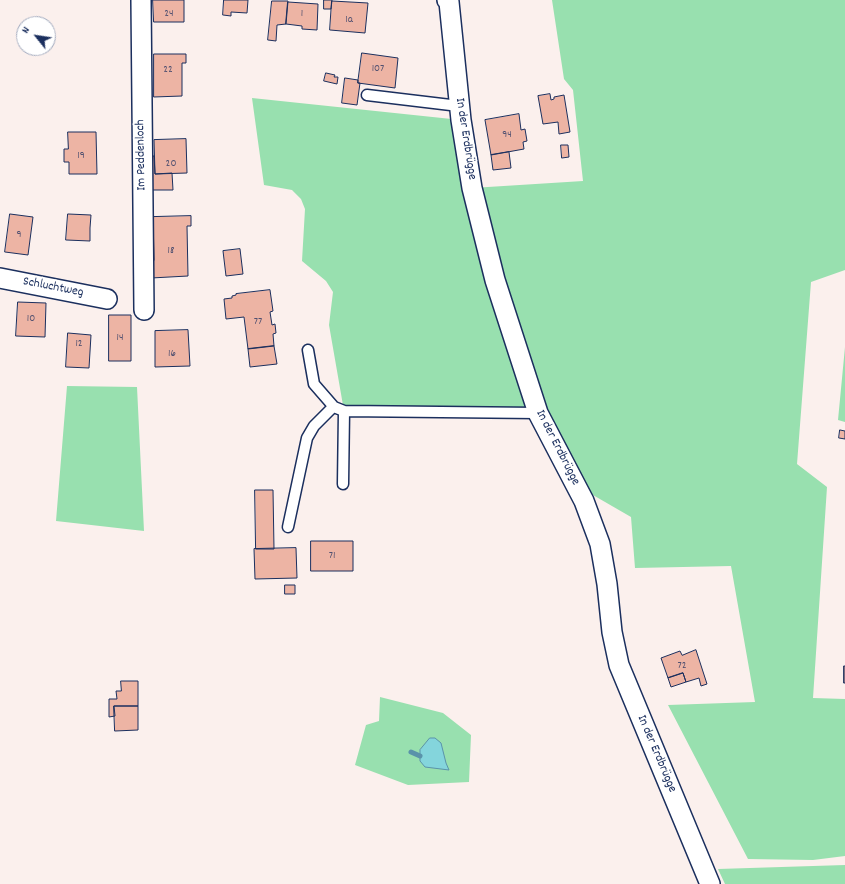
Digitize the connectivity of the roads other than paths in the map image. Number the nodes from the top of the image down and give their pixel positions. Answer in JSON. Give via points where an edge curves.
{"nodes":[{"id":1,"x":141,"y":0,"type":"edge"},
{"id":2,"x":447,"y":0,"type":"edge"},
{"id":3,"x":367,"y":94,"type":"dead end"},
{"id":4,"x":459,"y":106,"type":"junction"},
{"id":5,"x":0,"y":278,"type":"edge"},
{"id":6,"x":107,"y":299,"type":"dead end"},
{"id":7,"x":144,"y":310,"type":"dead end"},
{"id":8,"x":308,"y":350,"type":"dead end"},
{"id":9,"x":333,"y":407,"type":"junction"},
{"id":10,"x":344,"y":411,"type":"junction"},
{"id":11,"x":538,"y":413,"type":"junction"},
{"id":12,"x":343,"y":484,"type":"dead end"},
{"id":13,"x":288,"y":527,"type":"dead end"},
{"id":14,"x":710,"y":884,"type":"edge"}],
"edges":[{"from":1,"to":7,"type":"street","name":"Im Peddenloch"},
{"from":2,"to":4,"type":"street","name":"In der Erdbrügge"},
{"from":3,"to":4,"type":"lane"},
{"from":4,"to":11,"type":"street","name":"In der Erdbrügge","via":[[472,188],[493,272]]},
{"from":5,"to":6,"type":"street","name":"Schluchtweg"},
{"from":8,"to":9,"type":"lane","via":[[314,384]]},
{"from":9,"to":10,"type":"lane"},
{"from":9,"to":13,"type":"lane","via":[[314,426],[307,438]]},
{"from":10,"to":11,"type":"lane"},
{"from":10,"to":12,"type":"lane"},
{"from":11,"to":14,"type":"street","name":"In der Erdbrügge","via":[[584,501],[600,544],[619,665]]}]}
